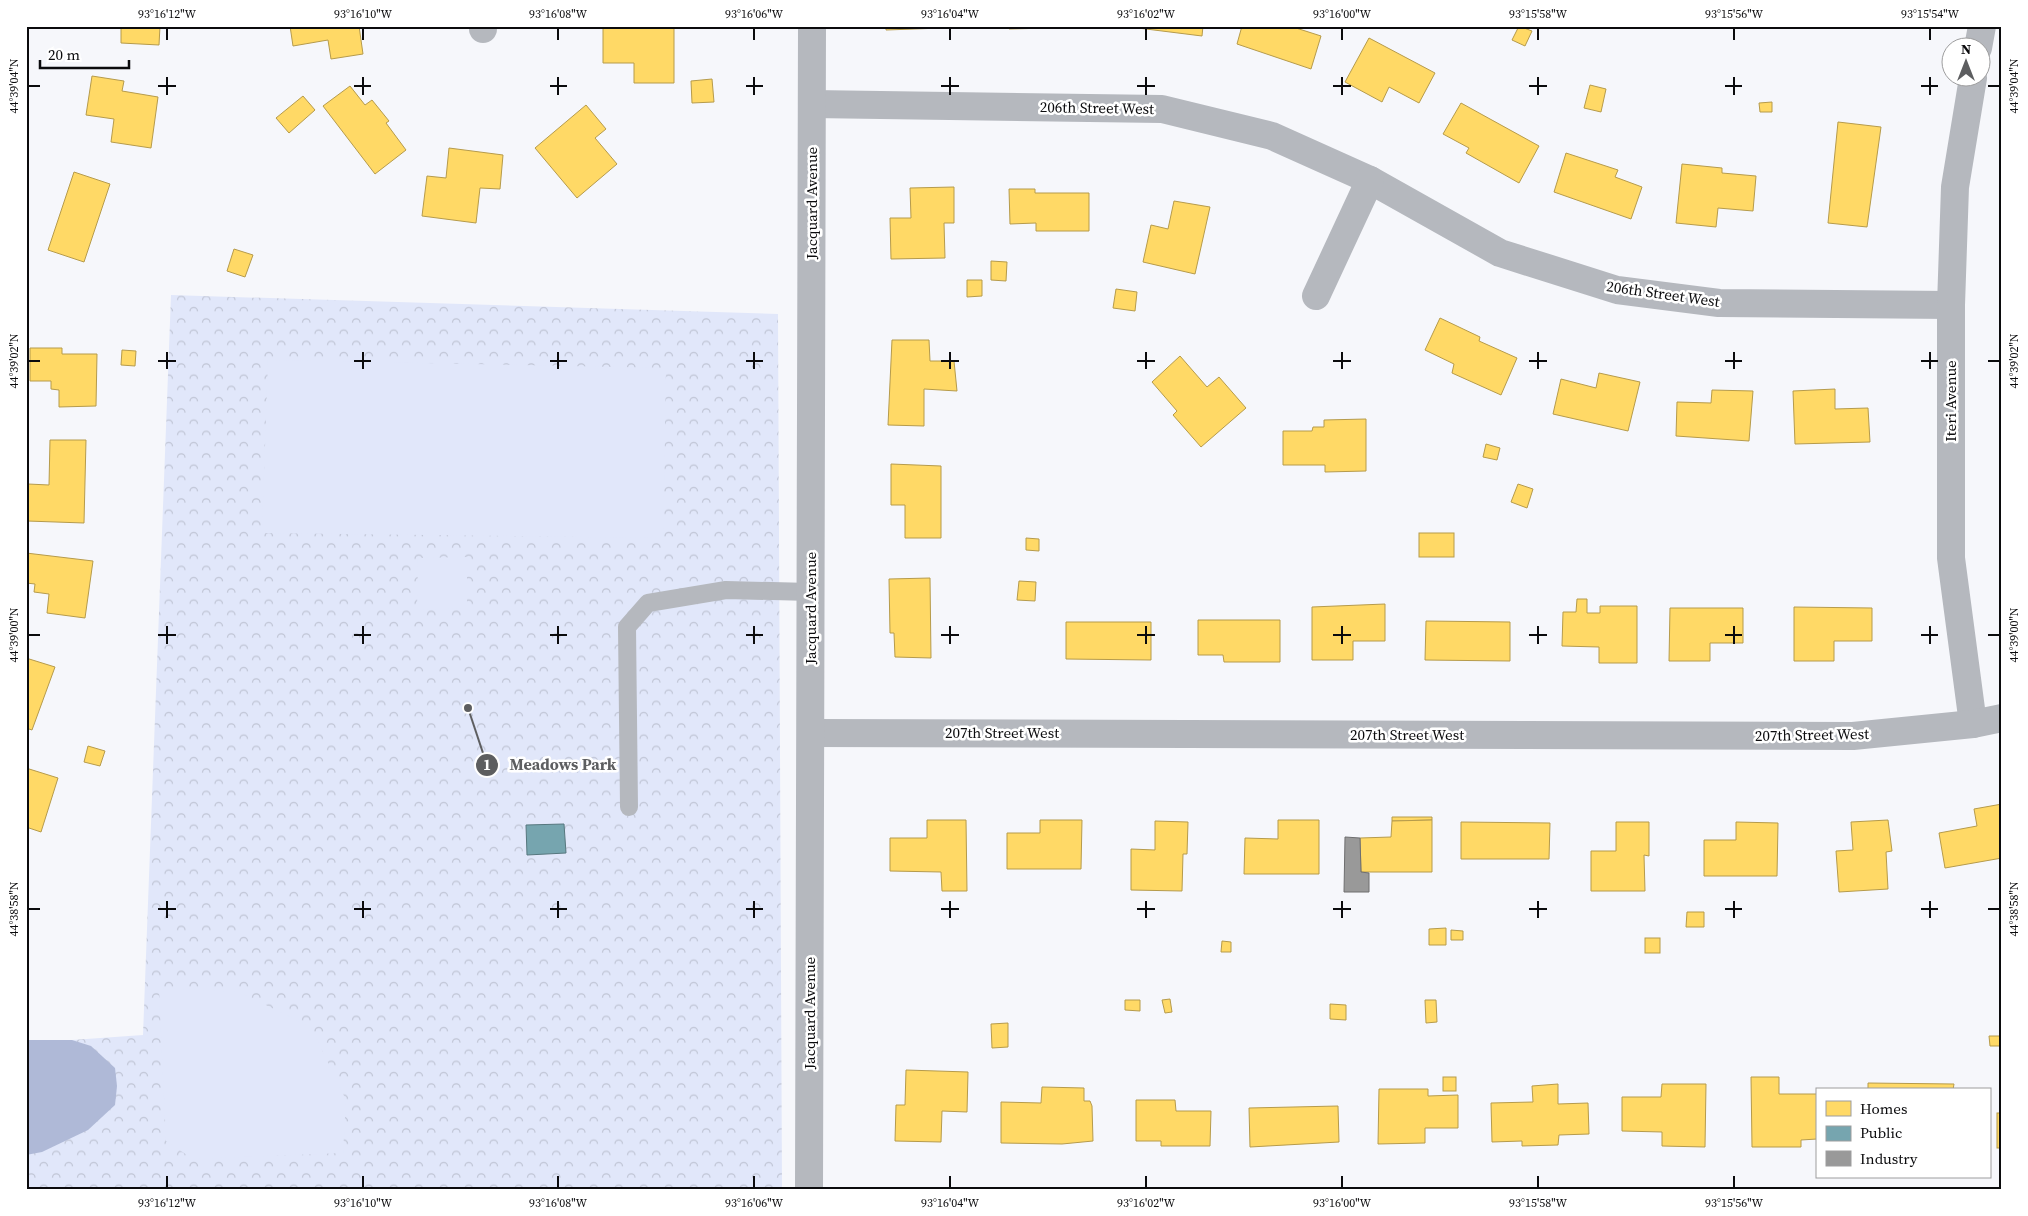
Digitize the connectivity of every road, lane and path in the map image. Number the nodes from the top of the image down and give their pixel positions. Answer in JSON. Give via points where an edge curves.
{"nodes":[{"id":1,"x":812,"y":26,"type":"edge"},
{"id":2,"x":1971,"y":88,"type":"edge"},
{"id":3,"x":812,"y":104,"type":"junction"},
{"id":4,"x":1370,"y":180,"type":"junction"},
{"id":5,"x":1316,"y":296,"type":"dead end"},
{"id":6,"x":1951,"y":305,"type":"junction"},
{"id":7,"x":811,"y":592,"type":"junction"},
{"id":8,"x":2002,"y":718,"type":"edge"},
{"id":9,"x":1973,"y":724,"type":"junction"},
{"id":10,"x":810,"y":733,"type":"junction"},
{"id":11,"x":629,"y":807,"type":"dead end"},
{"id":12,"x":810,"y":1190,"type":"edge"}],
"edges":[{"from":1,"to":3,"type":"street","name":"Jacquard Avenue"},
{"from":2,"to":6,"type":"street","name":"Iteri Avenue","via":[[1955,186]]},
{"from":3,"to":4,"type":"street","name":"206th Street West","via":[[1162,109],[1272,136]]},
{"from":3,"to":7,"type":"street","name":"Jacquard Avenue"},
{"from":4,"to":5,"type":"street"},
{"from":4,"to":6,"type":"street","name":"206th Street West","via":[[1500,253],[1617,290],[1719,303]]},
{"from":6,"to":9,"type":"street","name":"Iteri Avenue","via":[[1951,558]]},
{"from":7,"to":10,"type":"street","name":"Jacquard Avenue"},
{"from":7,"to":11,"type":"lane","via":[[726,590],[648,603],[627,627]]},
{"from":8,"to":9,"type":"street","name":"207th Street West"},
{"from":9,"to":10,"type":"street","name":"207th Street West","via":[[1853,736]]},
{"from":10,"to":12,"type":"street","name":"Jacquard Avenue"}]}
